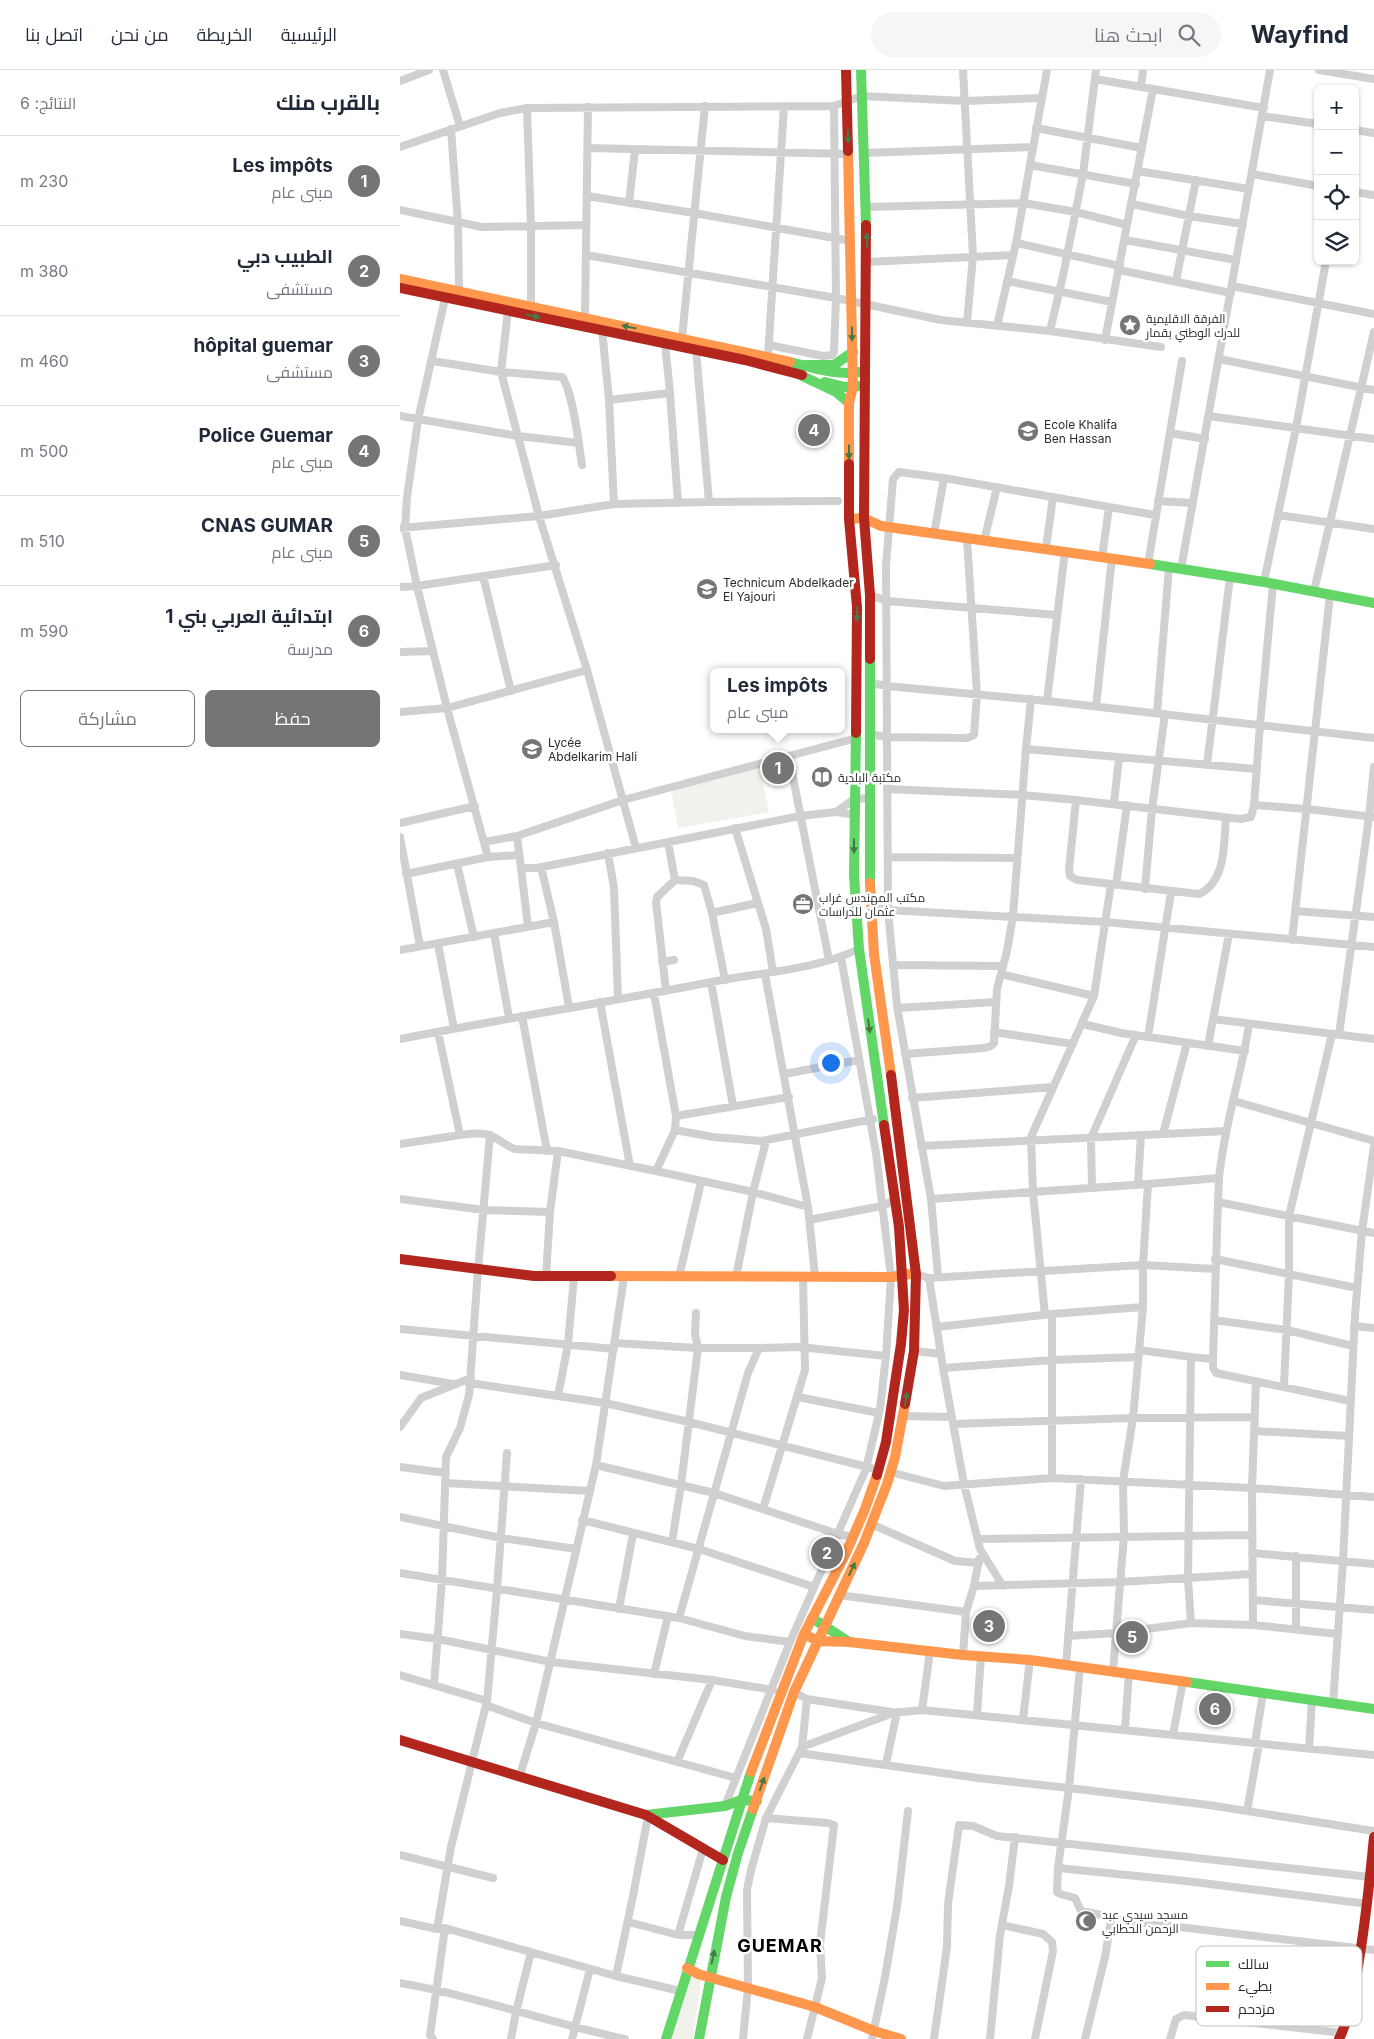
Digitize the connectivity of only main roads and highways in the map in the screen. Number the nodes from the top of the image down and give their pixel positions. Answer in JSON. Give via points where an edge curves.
{"nodes":[{"id":1,"x":846,"y":70,"type":"edge"},
{"id":2,"x":861,"y":70,"type":"edge"},
{"id":3,"x":400,"y":279,"type":"edge"},
{"id":4,"x":400,"y":288,"type":"edge"},
{"id":5,"x":446,"y":293,"type":"junction"},
{"id":6,"x":853,"y":352,"type":"junction"},
{"id":7,"x":805,"y":365,"type":"junction"},
{"id":8,"x":865,"y":372,"type":"junction"},
{"id":9,"x":796,"y":373,"type":"junction"},
{"id":10,"x":853,"y":373,"type":"junction"},
{"id":11,"x":865,"y":384,"type":"junction"},
{"id":12,"x":853,"y":387,"type":"junction"},
{"id":13,"x":849,"y":403,"type":"junction"},
{"id":14,"x":864,"y":518,"type":"junction"},
{"id":15,"x":849,"y":519,"type":"junction"},
{"id":16,"x":1374,"y":603,"type":"edge"},
{"id":17,"x":400,"y":1259,"type":"edge"},
{"id":18,"x":904,"y":1274,"type":"junction"},
{"id":19,"x":916,"y":1274,"type":"junction"},
{"id":20,"x":812,"y":1618,"type":"junction"},
{"id":21,"x":825,"y":1625,"type":"junction"},
{"id":22,"x":804,"y":1634,"type":"junction"},
{"id":23,"x":818,"y":1641,"type":"junction"},
{"id":24,"x":849,"y":1642,"type":"junction"},
{"id":25,"x":1374,"y":1709,"type":"edge"},
{"id":26,"x":400,"y":1740,"type":"edge"},
{"id":27,"x":741,"y":1800,"type":"junction"},
{"id":28,"x":757,"y":1800,"type":"junction"},
{"id":29,"x":647,"y":1815,"type":"junction"},
{"id":30,"x":1374,"y":1837,"type":"edge"},
{"id":31,"x":722,"y":1860,"type":"junction"},
{"id":32,"x":1371,"y":1878,"type":"edge"},
{"id":33,"x":1370,"y":1903,"type":"edge"},
{"id":34,"x":1362,"y":1947,"type":"edge"},
{"id":35,"x":687,"y":1968,"type":"junction"},
{"id":36,"x":709,"y":1977,"type":"junction"},
{"id":37,"x":873,"y":2035,"type":"edge"},
{"id":38,"x":666,"y":2039,"type":"edge"},
{"id":39,"x":699,"y":2039,"type":"edge"},
{"id":40,"x":901,"y":2039,"type":"edge"}],
"edges":[{"from":1,"to":6,"type":"main road","one_way":true},
{"from":8,"to":2,"type":"main road","one_way":true,"via":[[867,262]]},
{"from":3,"to":5,"type":"main road"},
{"from":4,"to":5,"type":"main road"},
{"from":7,"to":5,"type":"main road","one_way":true,"via":[[459,291]]},
{"from":5,"to":9,"type":"main road","one_way":true,"via":[[508,310]]},
{"from":6,"to":7,"type":"main road","via":[[834,365]]},
{"from":6,"to":10,"type":"main road"},
{"from":7,"to":10,"type":"main road"},
{"from":8,"to":10,"type":"main road"},
{"from":8,"to":11,"type":"main road"},
{"from":9,"to":12,"type":"main road","via":[[830,384]]},
{"from":9,"to":13,"type":"main road","via":[[836,392]]},
{"from":10,"to":12,"type":"main road"},
{"from":11,"to":12,"type":"main road"},
{"from":11,"to":14,"type":"main road"},
{"from":12,"to":13,"type":"main road"},
{"from":13,"to":15,"type":"main road","one_way":true},
{"from":14,"to":15,"type":"main road"},
{"from":14,"to":16,"type":"main road","via":[[881,526],[1169,567]]},
{"from":14,"to":19,"type":"main road","via":[[870,596],[870,907]]},
{"from":15,"to":18,"type":"main road","one_way":true,"via":[[857,607],[854,875],[859,949]]},
{"from":17,"to":18,"type":"main road","via":[[546,1277],[891,1277]]},
{"from":18,"to":19,"type":"main road"},
{"from":18,"to":20,"type":"main road","via":[[902,1344],[879,1468],[853,1537]]},
{"from":21,"to":19,"type":"main road","one_way":true,"via":[[871,1524],[890,1472],[914,1351]]},
{"from":20,"to":21,"type":"main road"},
{"from":20,"to":22,"type":"main road"},
{"from":21,"to":23,"type":"main road"},
{"from":21,"to":24,"type":"main road"},
{"from":22,"to":23,"type":"main road"},
{"from":22,"to":27,"type":"main road"},
{"from":23,"to":24,"type":"main road"},
{"from":28,"to":23,"type":"main road","one_way":true,"via":[[794,1692]]},
{"from":24,"to":25,"type":"main road","via":[[1030,1660]]},
{"from":26,"to":29,"type":"main road"},
{"from":27,"to":28,"type":"main road"},
{"from":27,"to":29,"type":"main road","via":[[725,1806]]},
{"from":27,"to":31,"type":"main road"},
{"from":36,"to":28,"type":"main road","one_way":true,"via":[[726,1897]]},
{"from":29,"to":31,"type":"main road"},
{"from":30,"to":32,"type":"main road"},
{"from":31,"to":35,"type":"main road"},
{"from":32,"to":33,"type":"main road"},
{"from":33,"to":34,"type":"main road"},
{"from":35,"to":36,"type":"main road"},
{"from":35,"to":38,"type":"main road"},
{"from":36,"to":37,"type":"main road","via":[[814,2008]]},
{"from":36,"to":39,"type":"main road"},
{"from":37,"to":40,"type":"main road"}]}
